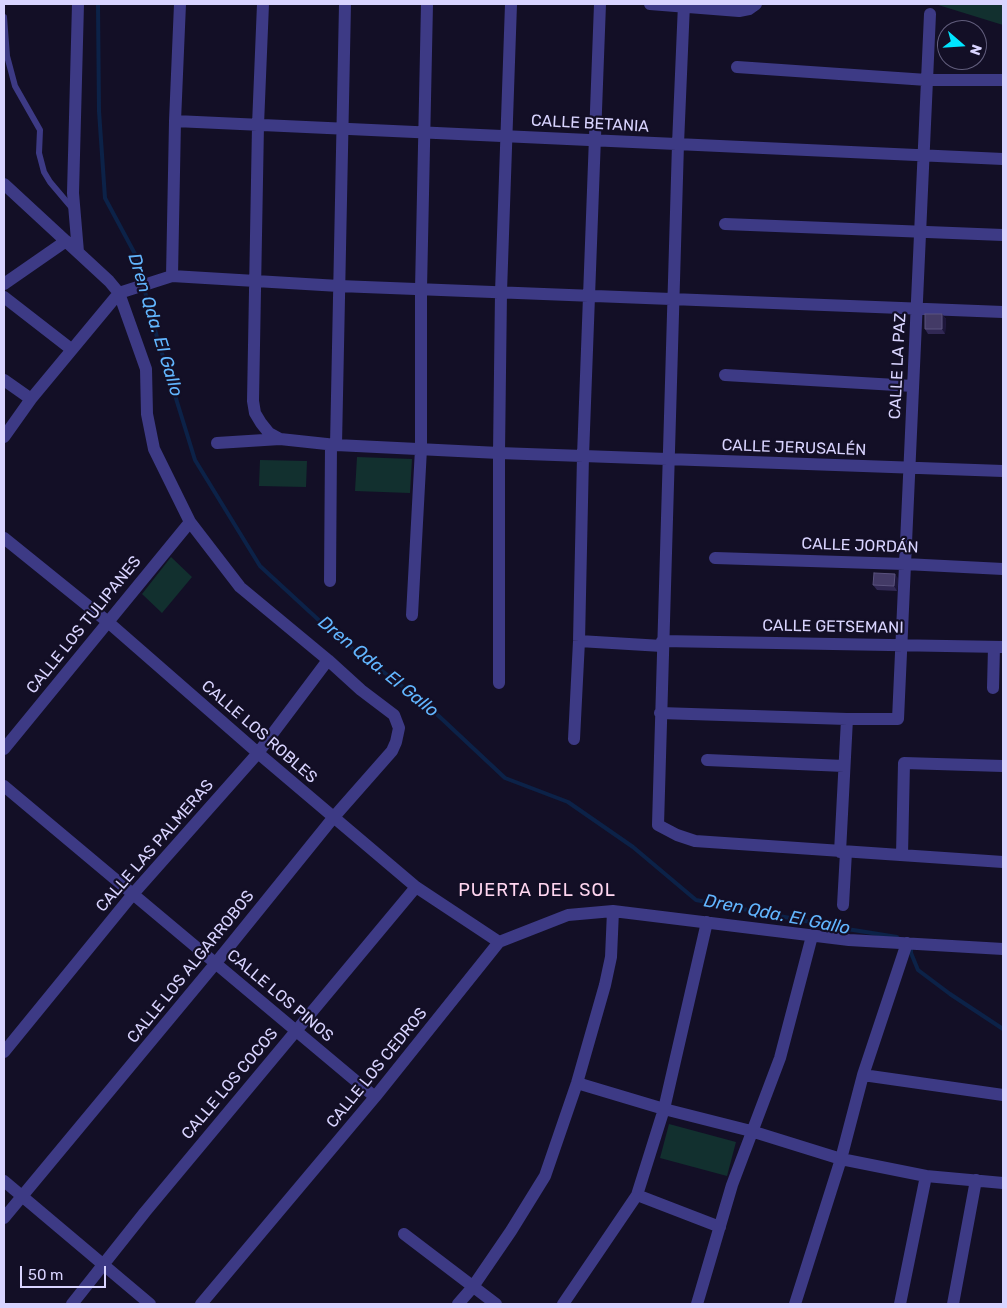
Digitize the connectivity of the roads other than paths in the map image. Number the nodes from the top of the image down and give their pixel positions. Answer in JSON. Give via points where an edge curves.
{"nodes":[{"id":1,"x":78,"y":4,"type":"edge"},
{"id":2,"x":180,"y":4,"type":"edge"},
{"id":3,"x":263,"y":4,"type":"edge"},
{"id":4,"x":345,"y":4,"type":"edge"},
{"id":5,"x":427,"y":4,"type":"edge"},
{"id":6,"x":511,"y":4,"type":"edge"},
{"id":7,"x":600,"y":4,"type":"edge"},
{"id":8,"x":650,"y":4,"type":"edge"},
{"id":9,"x":756,"y":4,"type":"edge"},
{"id":10,"x":684,"y":5,"type":"edge"},
{"id":11,"x":930,"y":14,"type":"dead end"},
{"id":12,"x":4,"y":17,"type":"edge"},
{"id":13,"x":737,"y":67,"type":"dead end"},
{"id":14,"x":927,"y":80,"type":"junction"},
{"id":15,"x":1003,"y":80,"type":"edge"},
{"id":16,"x":175,"y":121,"type":"junction"},
{"id":17,"x":258,"y":124,"type":"junction"},
{"id":18,"x":342,"y":128,"type":"junction"},
{"id":19,"x":425,"y":132,"type":"junction"},
{"id":20,"x":506,"y":136,"type":"junction"},
{"id":21,"x":595,"y":140,"type":"junction"},
{"id":22,"x":678,"y":144,"type":"junction"},
{"id":23,"x":923,"y":156,"type":"junction"},
{"id":24,"x":1003,"y":159,"type":"edge"},
{"id":25,"x":4,"y":184,"type":"edge"},
{"id":26,"x":74,"y":210,"type":"junction"},
{"id":27,"x":725,"y":224,"type":"dead end"},
{"id":28,"x":920,"y":230,"type":"junction"},
{"id":29,"x":1003,"y":235,"type":"edge"},
{"id":30,"x":66,"y":241,"type":"junction"},
{"id":31,"x":78,"y":252,"type":"junction"},
{"id":32,"x":172,"y":276,"type":"junction"},
{"id":33,"x":255,"y":281,"type":"junction"},
{"id":34,"x":4,"y":284,"type":"edge"},
{"id":35,"x":339,"y":286,"type":"junction"},
{"id":36,"x":421,"y":289,"type":"junction"},
{"id":37,"x":502,"y":292,"type":"junction"},
{"id":38,"x":119,"y":293,"type":"junction"},
{"id":39,"x":589,"y":295,"type":"junction"},
{"id":40,"x":4,"y":297,"type":"edge"},
{"id":41,"x":673,"y":298,"type":"junction"},
{"id":42,"x":916,"y":308,"type":"junction"},
{"id":43,"x":1003,"y":312,"type":"edge"},
{"id":44,"x":71,"y":349,"type":"junction"},
{"id":45,"x":725,"y":375,"type":"dead end"},
{"id":46,"x":4,"y":380,"type":"edge"},
{"id":47,"x":913,"y":386,"type":"junction"},
{"id":48,"x":31,"y":399,"type":"junction"},
{"id":49,"x":4,"y":437,"type":"edge"},
{"id":50,"x":280,"y":439,"type":"junction"},
{"id":51,"x":217,"y":443,"type":"dead end"},
{"id":52,"x":334,"y":445,"type":"junction"},
{"id":53,"x":421,"y":449,"type":"junction"},
{"id":54,"x":499,"y":453,"type":"junction"},
{"id":55,"x":583,"y":456,"type":"junction"},
{"id":56,"x":668,"y":459,"type":"junction"},
{"id":57,"x":909,"y":469,"type":"junction"},
{"id":58,"x":1003,"y":471,"type":"edge"},
{"id":59,"x":190,"y":522,"type":"junction"},
{"id":60,"x":4,"y":538,"type":"edge"},
{"id":61,"x":715,"y":558,"type":"dead end"},
{"id":62,"x":905,"y":564,"type":"junction"},
{"id":63,"x":1003,"y":569,"type":"edge"},
{"id":64,"x":330,"y":581,"type":"dead end"},
{"id":65,"x":412,"y":615,"type":"dead end"},
{"id":66,"x":108,"y":622,"type":"junction"},
{"id":67,"x":579,"y":641,"type":"junction"},
{"id":68,"x":662,"y":643,"type":"junction"},
{"id":69,"x":901,"y":644,"type":"junction"},
{"id":70,"x":999,"y":647,"type":"edge"},
{"id":71,"x":328,"y":660,"type":"junction"},
{"id":72,"x":499,"y":683,"type":"dead end"},
{"id":73,"x":993,"y":688,"type":"dead end"},
{"id":74,"x":660,"y":712,"type":"junction"},
{"id":75,"x":846,"y":720,"type":"junction"},
{"id":76,"x":574,"y":739,"type":"dead end"},
{"id":77,"x":4,"y":749,"type":"edge"},
{"id":78,"x":258,"y":753,"type":"junction"},
{"id":79,"x":707,"y":760,"type":"dead end"},
{"id":80,"x":844,"y":766,"type":"junction"},
{"id":81,"x":1003,"y":766,"type":"edge"},
{"id":82,"x":4,"y":786,"type":"edge"},
{"id":83,"x":333,"y":818,"type":"junction"},
{"id":84,"x":843,"y":852,"type":"junction"},
{"id":85,"x":902,"y":855,"type":"junction"},
{"id":86,"x":1003,"y":862,"type":"edge"},
{"id":87,"x":416,"y":887,"type":"junction"},
{"id":88,"x":133,"y":894,"type":"junction"},
{"id":89,"x":843,"y":904,"type":"dead end"},
{"id":90,"x":613,"y":912,"type":"junction"},
{"id":91,"x":706,"y":922,"type":"junction"},
{"id":92,"x":812,"y":936,"type":"junction"},
{"id":93,"x":499,"y":942,"type":"junction"},
{"id":94,"x":907,"y":943,"type":"junction"},
{"id":95,"x":1003,"y":949,"type":"edge"},
{"id":96,"x":215,"y":964,"type":"junction"},
{"id":97,"x":295,"y":1030,"type":"junction"},
{"id":98,"x":6,"y":1044,"type":"edge"},
{"id":99,"x":863,"y":1075,"type":"junction"},
{"id":100,"x":577,"y":1083,"type":"junction"},
{"id":101,"x":1003,"y":1095,"type":"edge"},
{"id":102,"x":375,"y":1097,"type":"junction"},
{"id":103,"x":664,"y":1109,"type":"junction"},
{"id":104,"x":752,"y":1131,"type":"junction"},
{"id":105,"x":841,"y":1159,"type":"junction"},
{"id":106,"x":926,"y":1176,"type":"junction"},
{"id":107,"x":976,"y":1180,"type":"junction"},
{"id":108,"x":4,"y":1181,"type":"edge"},
{"id":109,"x":1003,"y":1183,"type":"edge"},
{"id":110,"x":637,"y":1195,"type":"junction"},
{"id":111,"x":22,"y":1197,"type":"junction"},
{"id":112,"x":4,"y":1218,"type":"edge"},
{"id":113,"x":720,"y":1226,"type":"junction"},
{"id":114,"x":404,"y":1234,"type":"dead end"},
{"id":115,"x":103,"y":1265,"type":"junction"},
{"id":116,"x":472,"y":1288,"type":"junction"},
{"id":117,"x":72,"y":1304,"type":"edge"},
{"id":118,"x":150,"y":1304,"type":"edge"},
{"id":119,"x":201,"y":1304,"type":"edge"},
{"id":120,"x":458,"y":1304,"type":"edge"},
{"id":121,"x":496,"y":1304,"type":"edge"},
{"id":122,"x":563,"y":1304,"type":"edge"},
{"id":123,"x":697,"y":1304,"type":"edge"},
{"id":124,"x":795,"y":1304,"type":"edge"},
{"id":125,"x":900,"y":1304,"type":"edge"},
{"id":126,"x":952,"y":1304,"type":"edge"}],
"edges":[{"from":1,"to":26,"type":"street"},
{"from":2,"to":16,"type":"street"},
{"from":3,"to":17,"type":"street"},
{"from":4,"to":18,"type":"street"},
{"from":5,"to":19,"type":"street"},
{"from":6,"to":20,"type":"street"},
{"from":7,"to":21,"type":"street"},
{"from":8,"to":10,"type":"street"},
{"from":9,"to":10,"type":"street","via":[[739,11]]},
{"from":10,"to":22,"type":"street"},
{"from":11,"to":14,"type":"street","name":"CALLE LA PAZ"},
{"from":12,"to":26,"type":"lane","via":[[7,56],[15,86],[40,130],[39,153],[44,172]]},
{"from":13,"to":14,"type":"street"},
{"from":14,"to":15,"type":"street"},
{"from":14,"to":23,"type":"street","name":"CALLE LA PAZ"},
{"from":16,"to":17,"type":"street","name":"CALLE BETANIA"},
{"from":16,"to":32,"type":"street"},
{"from":17,"to":18,"type":"street","name":"CALLE BETANIA"},
{"from":17,"to":33,"type":"street"},
{"from":18,"to":19,"type":"street","name":"CALLE BETANIA"},
{"from":18,"to":35,"type":"street"},
{"from":19,"to":20,"type":"street","name":"CALLE BETANIA"},
{"from":19,"to":36,"type":"street"},
{"from":20,"to":21,"type":"street","name":"CALLE BETANIA"},
{"from":20,"to":37,"type":"street"},
{"from":21,"to":22,"type":"street","name":"CALLE BETANIA"},
{"from":21,"to":39,"type":"street"},
{"from":22,"to":23,"type":"street","name":"CALLE BETANIA"},
{"from":22,"to":41,"type":"street"},
{"from":23,"to":24,"type":"street","name":"CALLE BETANIA"},
{"from":23,"to":28,"type":"street","name":"CALLE LA PAZ"},
{"from":25,"to":30,"type":"street"},
{"from":26,"to":31,"type":"street"},
{"from":27,"to":28,"type":"street"},
{"from":28,"to":29,"type":"street"},
{"from":28,"to":42,"type":"street","name":"CALLE LA PAZ"},
{"from":30,"to":31,"type":"street"},
{"from":30,"to":34,"type":"street"},
{"from":31,"to":38,"type":"street"},
{"from":32,"to":33,"type":"street"},
{"from":32,"to":38,"type":"street"},
{"from":33,"to":35,"type":"street"},
{"from":33,"to":50,"type":"street","via":[[253,401],[261,422],[269,433]]},
{"from":35,"to":36,"type":"street"},
{"from":35,"to":52,"type":"street"},
{"from":36,"to":37,"type":"street"},
{"from":36,"to":53,"type":"street"},
{"from":37,"to":39,"type":"street"},
{"from":37,"to":54,"type":"street"},
{"from":38,"to":44,"type":"street"},
{"from":38,"to":59,"type":"street","via":[[146,369],[147,414],[154,450]]},
{"from":39,"to":41,"type":"street"},
{"from":39,"to":55,"type":"street"},
{"from":40,"to":44,"type":"street"},
{"from":41,"to":42,"type":"street"},
{"from":41,"to":56,"type":"street"},
{"from":42,"to":43,"type":"street"},
{"from":42,"to":47,"type":"street","name":"CALLE LA PAZ"},
{"from":44,"to":48,"type":"street"},
{"from":45,"to":47,"type":"street"},
{"from":46,"to":48,"type":"street"},
{"from":47,"to":57,"type":"street","name":"CALLE LA PAZ"},
{"from":48,"to":49,"type":"street"},
{"from":50,"to":51,"type":"street","name":"CALLE JERUSALÉN"},
{"from":50,"to":52,"type":"street","name":"CALLE JERUSALÉN"},
{"from":52,"to":53,"type":"street","name":"CALLE JERUSALÉN"},
{"from":52,"to":64,"type":"street"},
{"from":53,"to":54,"type":"street","name":"CALLE JERUSALÉN"},
{"from":53,"to":65,"type":"street"},
{"from":54,"to":55,"type":"street","name":"CALLE JERUSALÉN"},
{"from":54,"to":72,"type":"street"},
{"from":55,"to":56,"type":"street","name":"CALLE JERUSALÉN"},
{"from":55,"to":67,"type":"street"},
{"from":56,"to":57,"type":"street","name":"CALLE JERUSALÉN"},
{"from":56,"to":68,"type":"street"},
{"from":57,"to":58,"type":"street","name":"CALLE JERUSALÉN"},
{"from":57,"to":62,"type":"street","name":"CALLE LA PAZ"},
{"from":59,"to":66,"type":"street","name":"CALLE LOS TULIPANES"},
{"from":59,"to":71,"type":"street","via":[[240,587]]},
{"from":60,"to":66,"type":"street","name":"CALLE LOS ROBLES"},
{"from":61,"to":62,"type":"street","name":"CALLE JORDÁN"},
{"from":62,"to":63,"type":"street","name":"CALLE JORDÁN"},
{"from":62,"to":69,"type":"street","name":"CALLE LA PAZ"},
{"from":66,"to":77,"type":"street","name":"CALLE LOS TULIPANES"},
{"from":66,"to":78,"type":"street","name":"CALLE LOS ROBLES"},
{"from":67,"to":68,"type":"street","name":"CALLE GETSEMANI"},
{"from":67,"to":76,"type":"street"},
{"from":68,"to":69,"type":"street","name":"CALLE GETSEMANI"},
{"from":68,"to":74,"type":"street"},
{"from":69,"to":70,"type":"street","name":"CALLE GETSEMANI"},
{"from":69,"to":75,"type":"street","name":"CALLE LA PAZ","via":[[898,719]]},
{"from":70,"to":73,"type":"street"},
{"from":71,"to":78,"type":"street","name":"CALLE LAS PALMERAS"},
{"from":71,"to":83,"type":"street","name":"CALLE LOS ALGARROBOS","via":[[394,715],[399,728],[392,750]]},
{"from":74,"to":75,"type":"street"},
{"from":74,"to":84,"type":"street","via":[[658,825],[695,841]]},
{"from":75,"to":80,"type":"street"},
{"from":78,"to":83,"type":"street","name":"CALLE LOS ROBLES"},
{"from":78,"to":88,"type":"street","name":"CALLE LAS PALMERAS"},
{"from":79,"to":80,"type":"street"},
{"from":80,"to":84,"type":"street"},
{"from":81,"to":85,"type":"street","via":[[904,763]]},
{"from":82,"to":88,"type":"street","name":"CALLE LOS PINOS"},
{"from":83,"to":87,"type":"street","name":"CALLE LOS ROBLES"},
{"from":83,"to":96,"type":"street","name":"CALLE LOS ALGARROBOS"},
{"from":84,"to":85,"type":"street"},
{"from":84,"to":89,"type":"street"},
{"from":85,"to":86,"type":"street"},
{"from":87,"to":93,"type":"street","name":"CALLE LOS ROBLES"},
{"from":87,"to":97,"type":"street","name":"CALLE LOS COCOS"},
{"from":88,"to":96,"type":"street","name":"CALLE LOS PINOS"},
{"from":88,"to":98,"type":"street","name":"CALLE LAS PALMERAS"},
{"from":90,"to":91,"type":"street","name":"CALLE LOS CEDROS"},
{"from":90,"to":93,"type":"street","name":"CALLE LOS CEDROS","via":[[568,915]]},
{"from":90,"to":100,"type":"street","via":[[606,985]]},
{"from":91,"to":92,"type":"street","name":"CALLE LOS CEDROS"},
{"from":91,"to":103,"type":"street"},
{"from":92,"to":94,"type":"street","name":"CALLE LOS CEDROS"},
{"from":92,"to":104,"type":"street","via":[[780,1058]]},
{"from":93,"to":102,"type":"street","name":"CALLE LOS CEDROS"},
{"from":94,"to":95,"type":"street","name":"CALLE LOS CEDROS"},
{"from":94,"to":99,"type":"street"},
{"from":96,"to":97,"type":"street","name":"CALLE LOS PINOS"},
{"from":96,"to":111,"type":"street","name":"CALLE LOS ALGARROBOS"},
{"from":97,"to":102,"type":"street","name":"CALLE LOS PINOS"},
{"from":97,"to":115,"type":"street","name":"CALLE LOS COCOS"},
{"from":99,"to":101,"type":"street"},
{"from":99,"to":105,"type":"street"},
{"from":100,"to":103,"type":"street"},
{"from":100,"to":116,"type":"street","via":[[545,1176]]},
{"from":102,"to":119,"type":"street","name":"CALLE LOS CEDROS"},
{"from":103,"to":104,"type":"street"},
{"from":103,"to":110,"type":"street"},
{"from":104,"to":105,"type":"street"},
{"from":104,"to":113,"type":"street"},
{"from":105,"to":106,"type":"street"},
{"from":105,"to":124,"type":"street"},
{"from":106,"to":107,"type":"street"},
{"from":106,"to":125,"type":"street"},
{"from":107,"to":109,"type":"street"},
{"from":107,"to":126,"type":"street"},
{"from":108,"to":111,"type":"street"},
{"from":110,"to":113,"type":"street"},
{"from":110,"to":122,"type":"street"},
{"from":111,"to":112,"type":"street","name":"CALLE LOS ALGARROBOS"},
{"from":111,"to":115,"type":"street"},
{"from":113,"to":123,"type":"street"},
{"from":114,"to":116,"type":"street"},
{"from":115,"to":117,"type":"street","name":"CALLE LOS COCOS"},
{"from":115,"to":118,"type":"street"},
{"from":116,"to":120,"type":"street"},
{"from":116,"to":121,"type":"street"}]}
